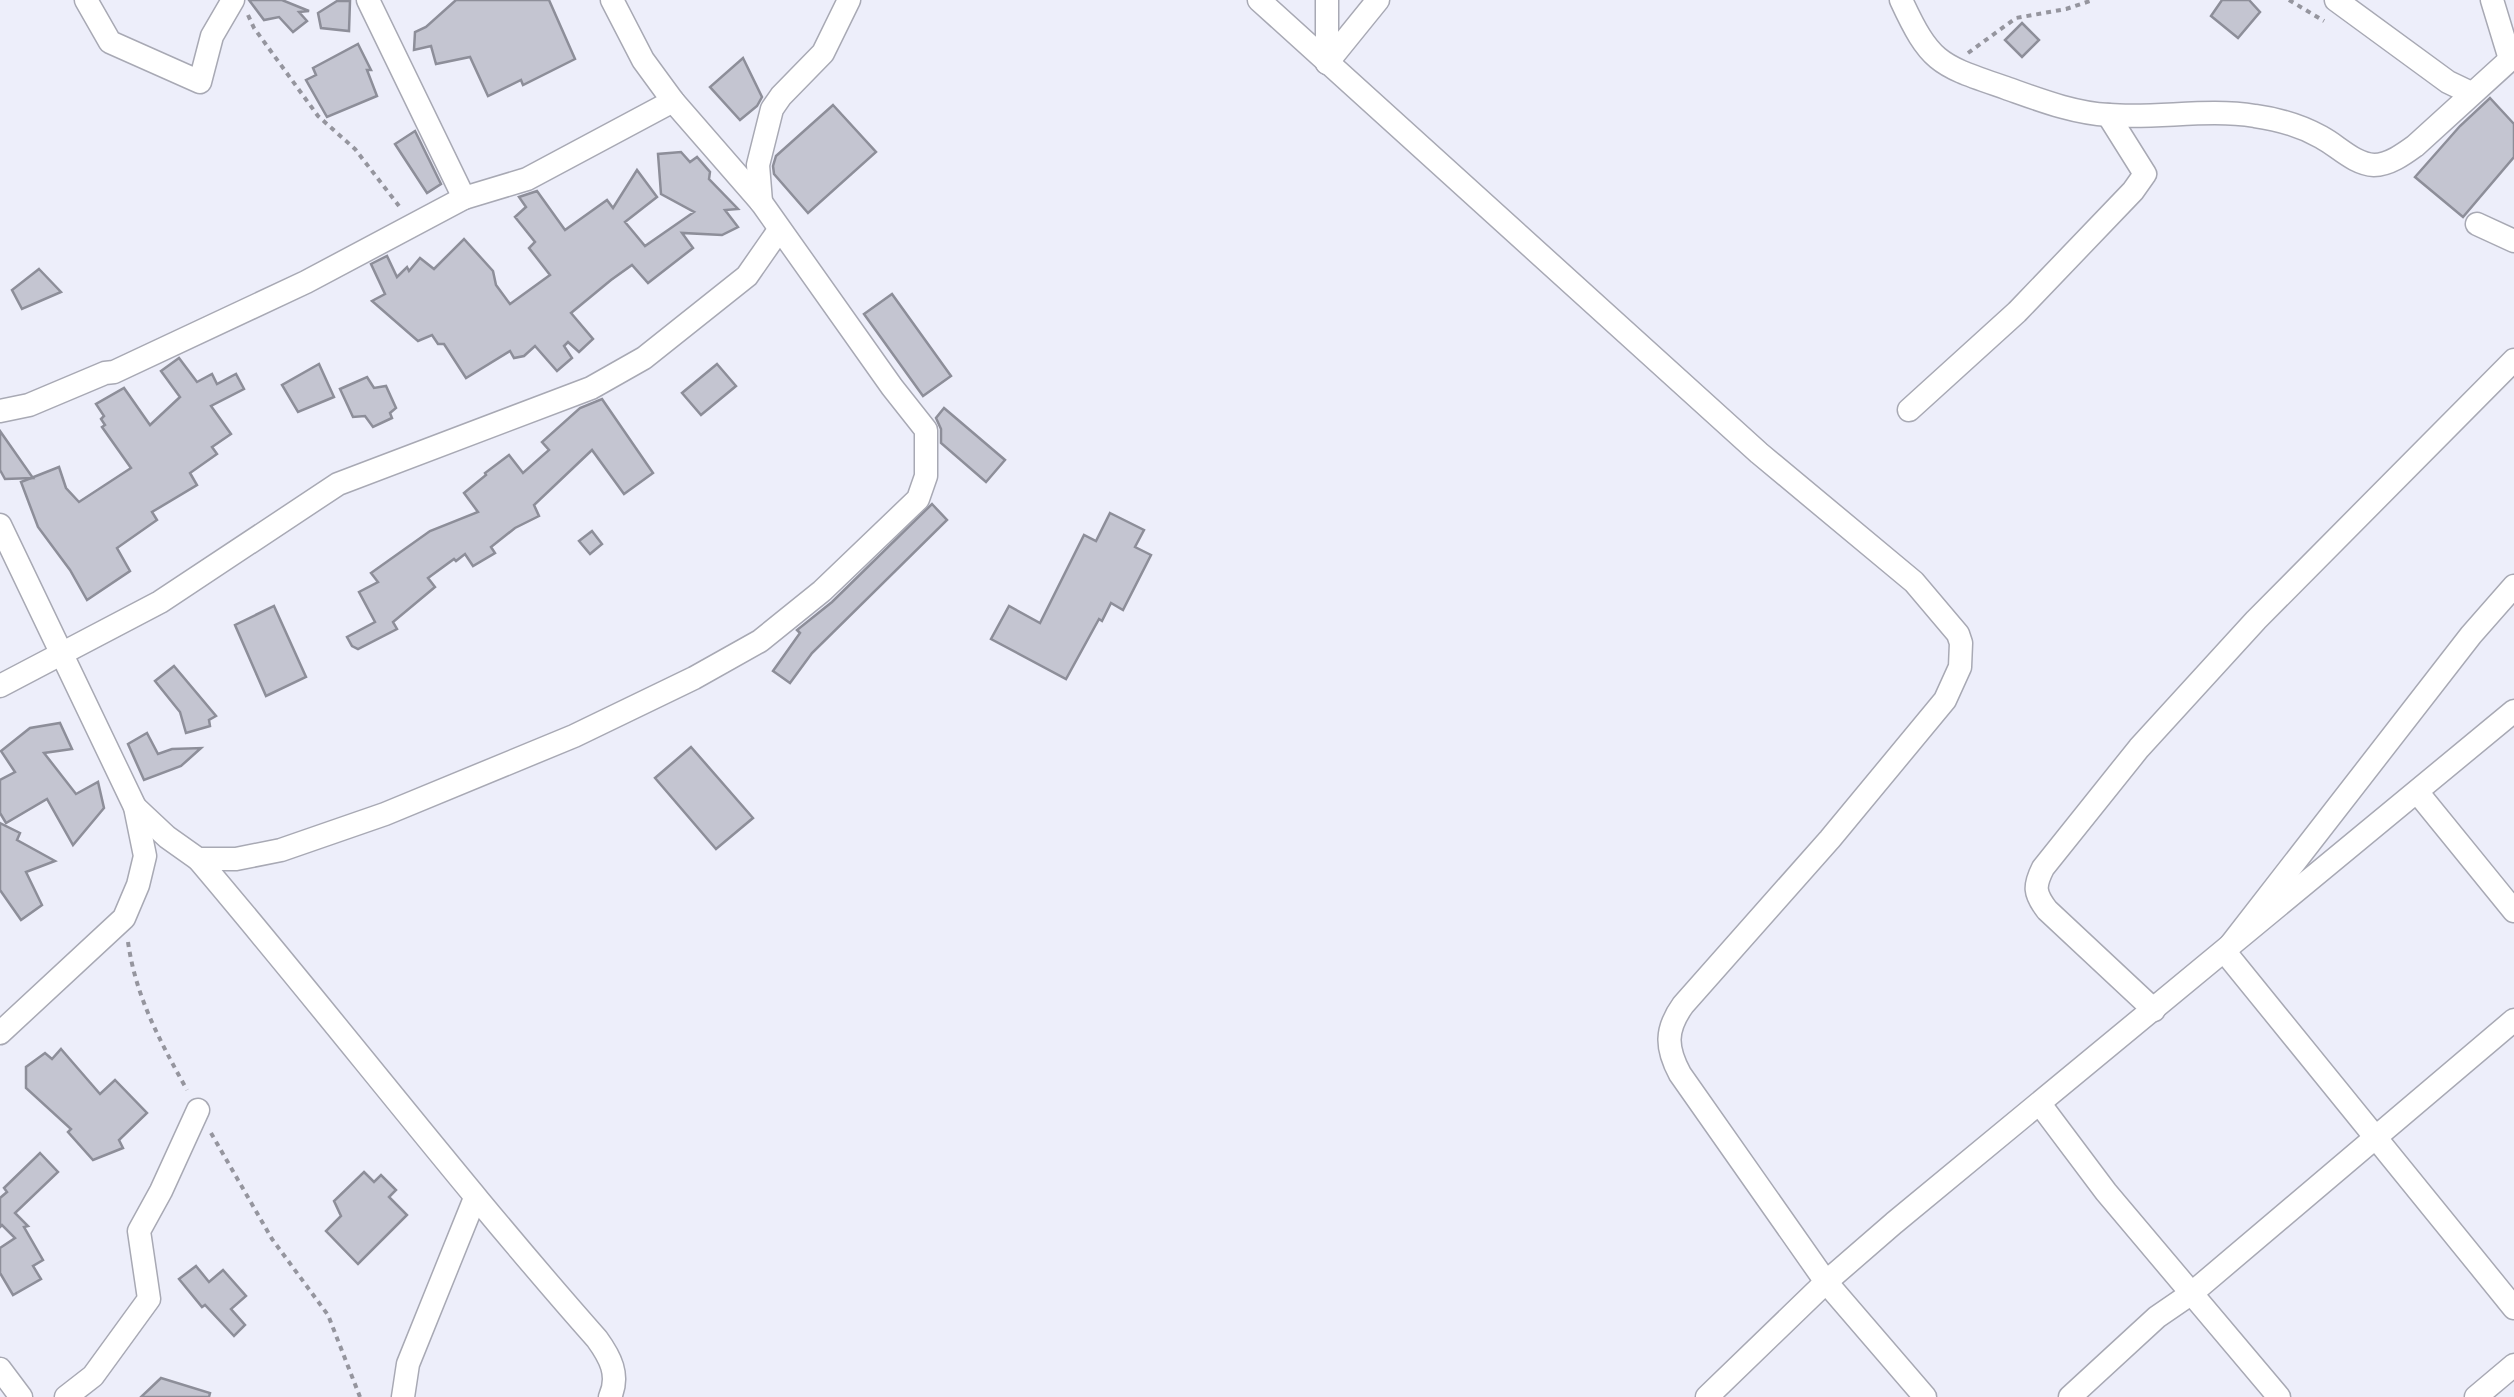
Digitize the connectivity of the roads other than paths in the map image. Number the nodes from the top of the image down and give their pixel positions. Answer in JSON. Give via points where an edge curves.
{"nodes":[{"id":1,"x":86,"y":0,"type":"edge"},
{"id":2,"x":368,"y":0,"type":"edge"},
{"id":3,"x":612,"y":0,"type":"edge"},
{"id":4,"x":849,"y":0,"type":"edge"},
{"id":5,"x":1258,"y":0,"type":"edge"},
{"id":6,"x":1327,"y":0,"type":"edge"},
{"id":7,"x":1378,"y":0,"type":"edge"},
{"id":8,"x":1901,"y":0,"type":"edge"},
{"id":9,"x":2336,"y":0,"type":"edge"},
{"id":10,"x":2492,"y":0,"type":"edge"},
{"id":11,"x":240,"y":2,"type":"edge"},
{"id":12,"x":2507,"y":62,"type":"edge"},
{"id":13,"x":1327,"y":63,"type":"junction"},
{"id":14,"x":2514,"y":89,"type":"edge"},
{"id":15,"x":2471,"y":94,"type":"junction"},
{"id":16,"x":672,"y":101,"type":"junction"},
{"id":17,"x":2108,"y":115,"type":"junction"},
{"id":18,"x":464,"y":198,"type":"junction"},
{"id":19,"x":761,"y":202,"type":"junction"},
{"id":20,"x":2476,"y":224,"type":"dead end"},
{"id":21,"x":779,"y":230,"type":"junction"},
{"id":22,"x":2514,"y":242,"type":"edge"},
{"id":23,"x":2514,"y":360,"type":"edge"},
{"id":24,"x":1910,"y":410,"type":"dead end"},
{"id":25,"x":0,"y":411,"type":"edge"},
{"id":26,"x":0,"y":526,"type":"edge"},
{"id":27,"x":2514,"y":586,"type":"edge"},
{"id":28,"x":60,"y":656,"type":"junction"},
{"id":29,"x":0,"y":686,"type":"edge"},
{"id":30,"x":2514,"y":710,"type":"edge"},
{"id":31,"x":2418,"y":793,"type":"junction"},
{"id":32,"x":135,"y":807,"type":"junction"},
{"id":33,"x":198,"y":860,"type":"junction"},
{"id":34,"x":2514,"y":911,"type":"edge"},
{"id":35,"x":2225,"y":952,"type":"junction"},
{"id":36,"x":2154,"y":1010,"type":"junction"},
{"id":37,"x":2514,"y":1020,"type":"edge"},
{"id":38,"x":0,"y":1033,"type":"edge"},
{"id":39,"x":2040,"y":1104,"type":"junction"},
{"id":40,"x":198,"y":1110,"type":"road end"},
{"id":41,"x":2375,"y":1136,"type":"junction"},
{"id":42,"x":476,"y":1198,"type":"junction"},
{"id":43,"x":1826,"y":1282,"type":"junction"},
{"id":44,"x":2192,"y":1293,"type":"junction"},
{"id":45,"x":2514,"y":1308,"type":"edge"},
{"id":46,"x":2514,"y":1365,"type":"edge"},
{"id":47,"x":0,"y":1369,"type":"edge"},
{"id":48,"x":21,"y":1397,"type":"edge"},
{"id":49,"x":66,"y":1397,"type":"edge"},
{"id":50,"x":402,"y":1397,"type":"edge"},
{"id":51,"x":610,"y":1397,"type":"edge"},
{"id":52,"x":1708,"y":1397,"type":"edge"},
{"id":53,"x":1924,"y":1397,"type":"edge"},
{"id":54,"x":2070,"y":1397,"type":"edge"},
{"id":55,"x":2279,"y":1397,"type":"edge"},
{"id":56,"x":2476,"y":1397,"type":"edge"}],
"edges":[{"from":1,"to":11,"type":"street","via":[[110,42],[200,82],[212,36]]},
{"from":2,"to":18,"type":"street"},
{"from":3,"to":16,"type":"street"},
{"from":4,"to":19,"type":"street","via":[[824,53],[772,109],[758,165]]},
{"from":5,"to":13,"type":"street"},
{"from":6,"to":13,"type":"street"},
{"from":7,"to":13,"type":"street"},
{"from":8,"to":17,"type":"street","via":[[1918,37],[1948,68],[2047,104]]},
{"from":9,"to":15,"type":"street"},
{"from":10,"to":12,"type":"street"},
{"from":12,"to":14,"type":"street"},
{"from":12,"to":15,"type":"street"},
{"from":13,"to":43,"type":"street","via":[[1759,453],[1914,582],[1958,634],[1960,667],[1944,700],[1670,1027],[1668,1043],[1680,1074]]},
{"from":15,"to":17,"type":"street","via":[[2416,146],[2377,165],[2359,162],[2292,124],[2252,115]]},
{"from":16,"to":18,"type":"street","via":[[527,179]]},
{"from":16,"to":19,"type":"street"},
{"from":17,"to":24,"type":"street","via":[[2144,174],[2133,192]]},
{"from":18,"to":25,"type":"street","via":[[114,372]]},
{"from":19,"to":21,"type":"street"},
{"from":20,"to":22,"type":"street"},
{"from":21,"to":28,"type":"street","via":[[747,276],[644,358],[591,388],[338,484],[160,602]]},
{"from":21,"to":33,"type":"street","via":[[926,430],[926,476],[918,499],[776,628],[694,678],[385,814],[282,850]]},
{"from":23,"to":36,"type":"street","via":[[2256,620],[2043,868],[2035,885],[2046,910]]},
{"from":26,"to":28,"type":"street"},
{"from":27,"to":35,"type":"street"},
{"from":28,"to":29,"type":"street"},
{"from":28,"to":32,"type":"street"},
{"from":30,"to":31,"type":"street"},
{"from":31,"to":34,"type":"street"},
{"from":31,"to":35,"type":"street"},
{"from":32,"to":33,"type":"street"},
{"from":32,"to":38,"type":"street","via":[[145,856],[124,918]]},
{"from":33,"to":42,"type":"street"},
{"from":35,"to":36,"type":"street"},
{"from":35,"to":41,"type":"street"},
{"from":36,"to":39,"type":"street"},
{"from":37,"to":41,"type":"street"},
{"from":39,"to":43,"type":"street"},
{"from":39,"to":44,"type":"street"},
{"from":40,"to":49,"type":"street","via":[[139,1231],[148,1299],[93,1376]]},
{"from":41,"to":44,"type":"street"},
{"from":41,"to":45,"type":"street"},
{"from":42,"to":50,"type":"street","via":[[408,1364]]},
{"from":42,"to":51,"type":"street","via":[[610,1356]]},
{"from":43,"to":52,"type":"street"},
{"from":43,"to":53,"type":"street"},
{"from":44,"to":54,"type":"street"},
{"from":44,"to":55,"type":"street"},
{"from":46,"to":56,"type":"street"},
{"from":47,"to":48,"type":"street"}]}
